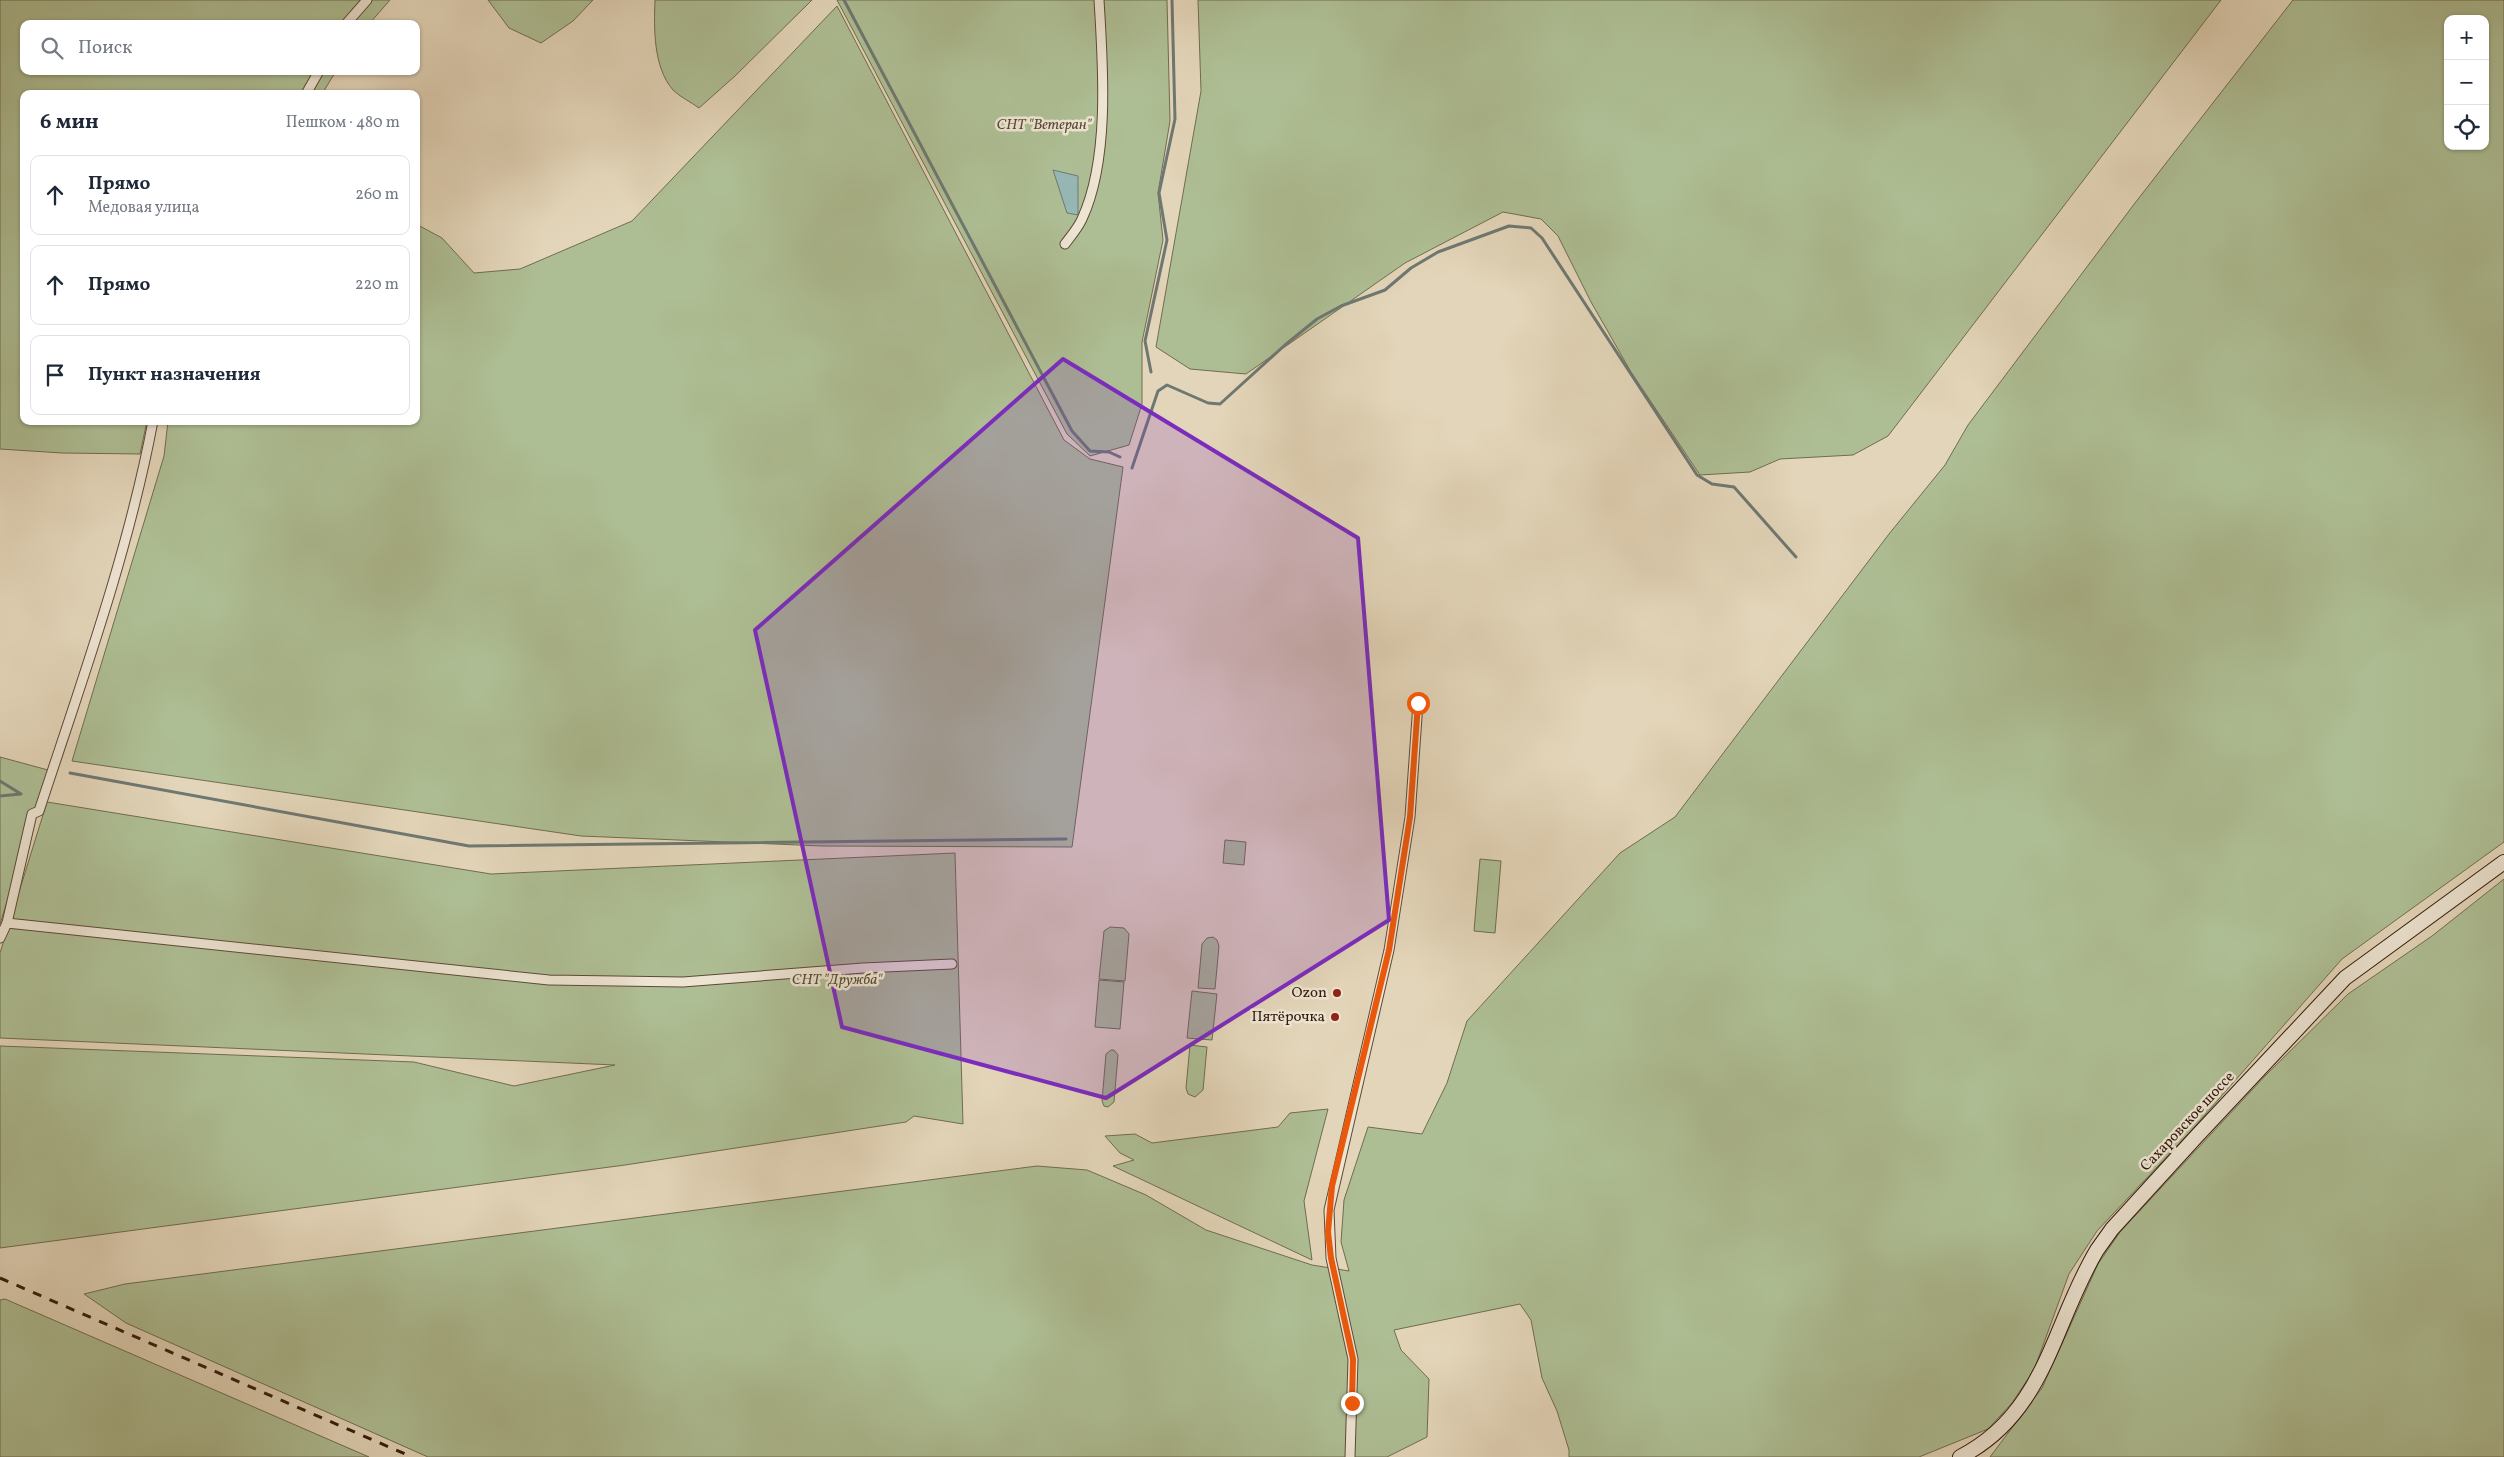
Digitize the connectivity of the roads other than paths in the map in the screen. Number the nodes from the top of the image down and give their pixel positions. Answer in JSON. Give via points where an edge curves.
{"nodes":[{"id":1,"x":367,"y":0,"type":"edge"},
{"id":2,"x":1099,"y":0,"type":"edge"},
{"id":3,"x":350,"y":20,"type":"edge"},
{"id":4,"x":317,"y":75,"type":"edge"},
{"id":5,"x":308,"y":90,"type":"edge"},
{"id":6,"x":1065,"y":244,"type":"dead end"},
{"id":7,"x":152,"y":425,"type":"edge"},
{"id":8,"x":1418,"y":703,"type":"dead end"},
{"id":9,"x":2504,"y":862,"type":"edge"},
{"id":10,"x":7,"y":924,"type":"junction"},
{"id":11,"x":0,"y":938,"type":"edge"},
{"id":12,"x":952,"y":964,"type":"dead end"},
{"id":13,"x":1350,"y":1457,"type":"edge"},
{"id":14,"x":1960,"y":1457,"type":"edge"}],
"edges":[{"from":1,"to":3,"type":"street"},
{"from":2,"to":6,"type":"street","via":[[1103,67],[1099,155],[1082,220]]},
{"from":4,"to":5,"type":"street"},
{"from":7,"to":10,"type":"street","via":[[116,572],[39,811],[32,814]]},
{"from":8,"to":13,"type":"street","via":[[1410,817],[1397,904],[1380,993],[1329,1210],[1331,1258],[1353,1359]]},
{"from":9,"to":14,"type":"main road","name":"Сахаровское шоссе","via":[[2345,978],[2195,1138],[2112,1229],[2097,1250],[2026,1400],[1995,1434]]},
{"from":10,"to":11,"type":"street"},
{"from":10,"to":12,"type":"street","via":[[549,980],[683,982]]}]}
